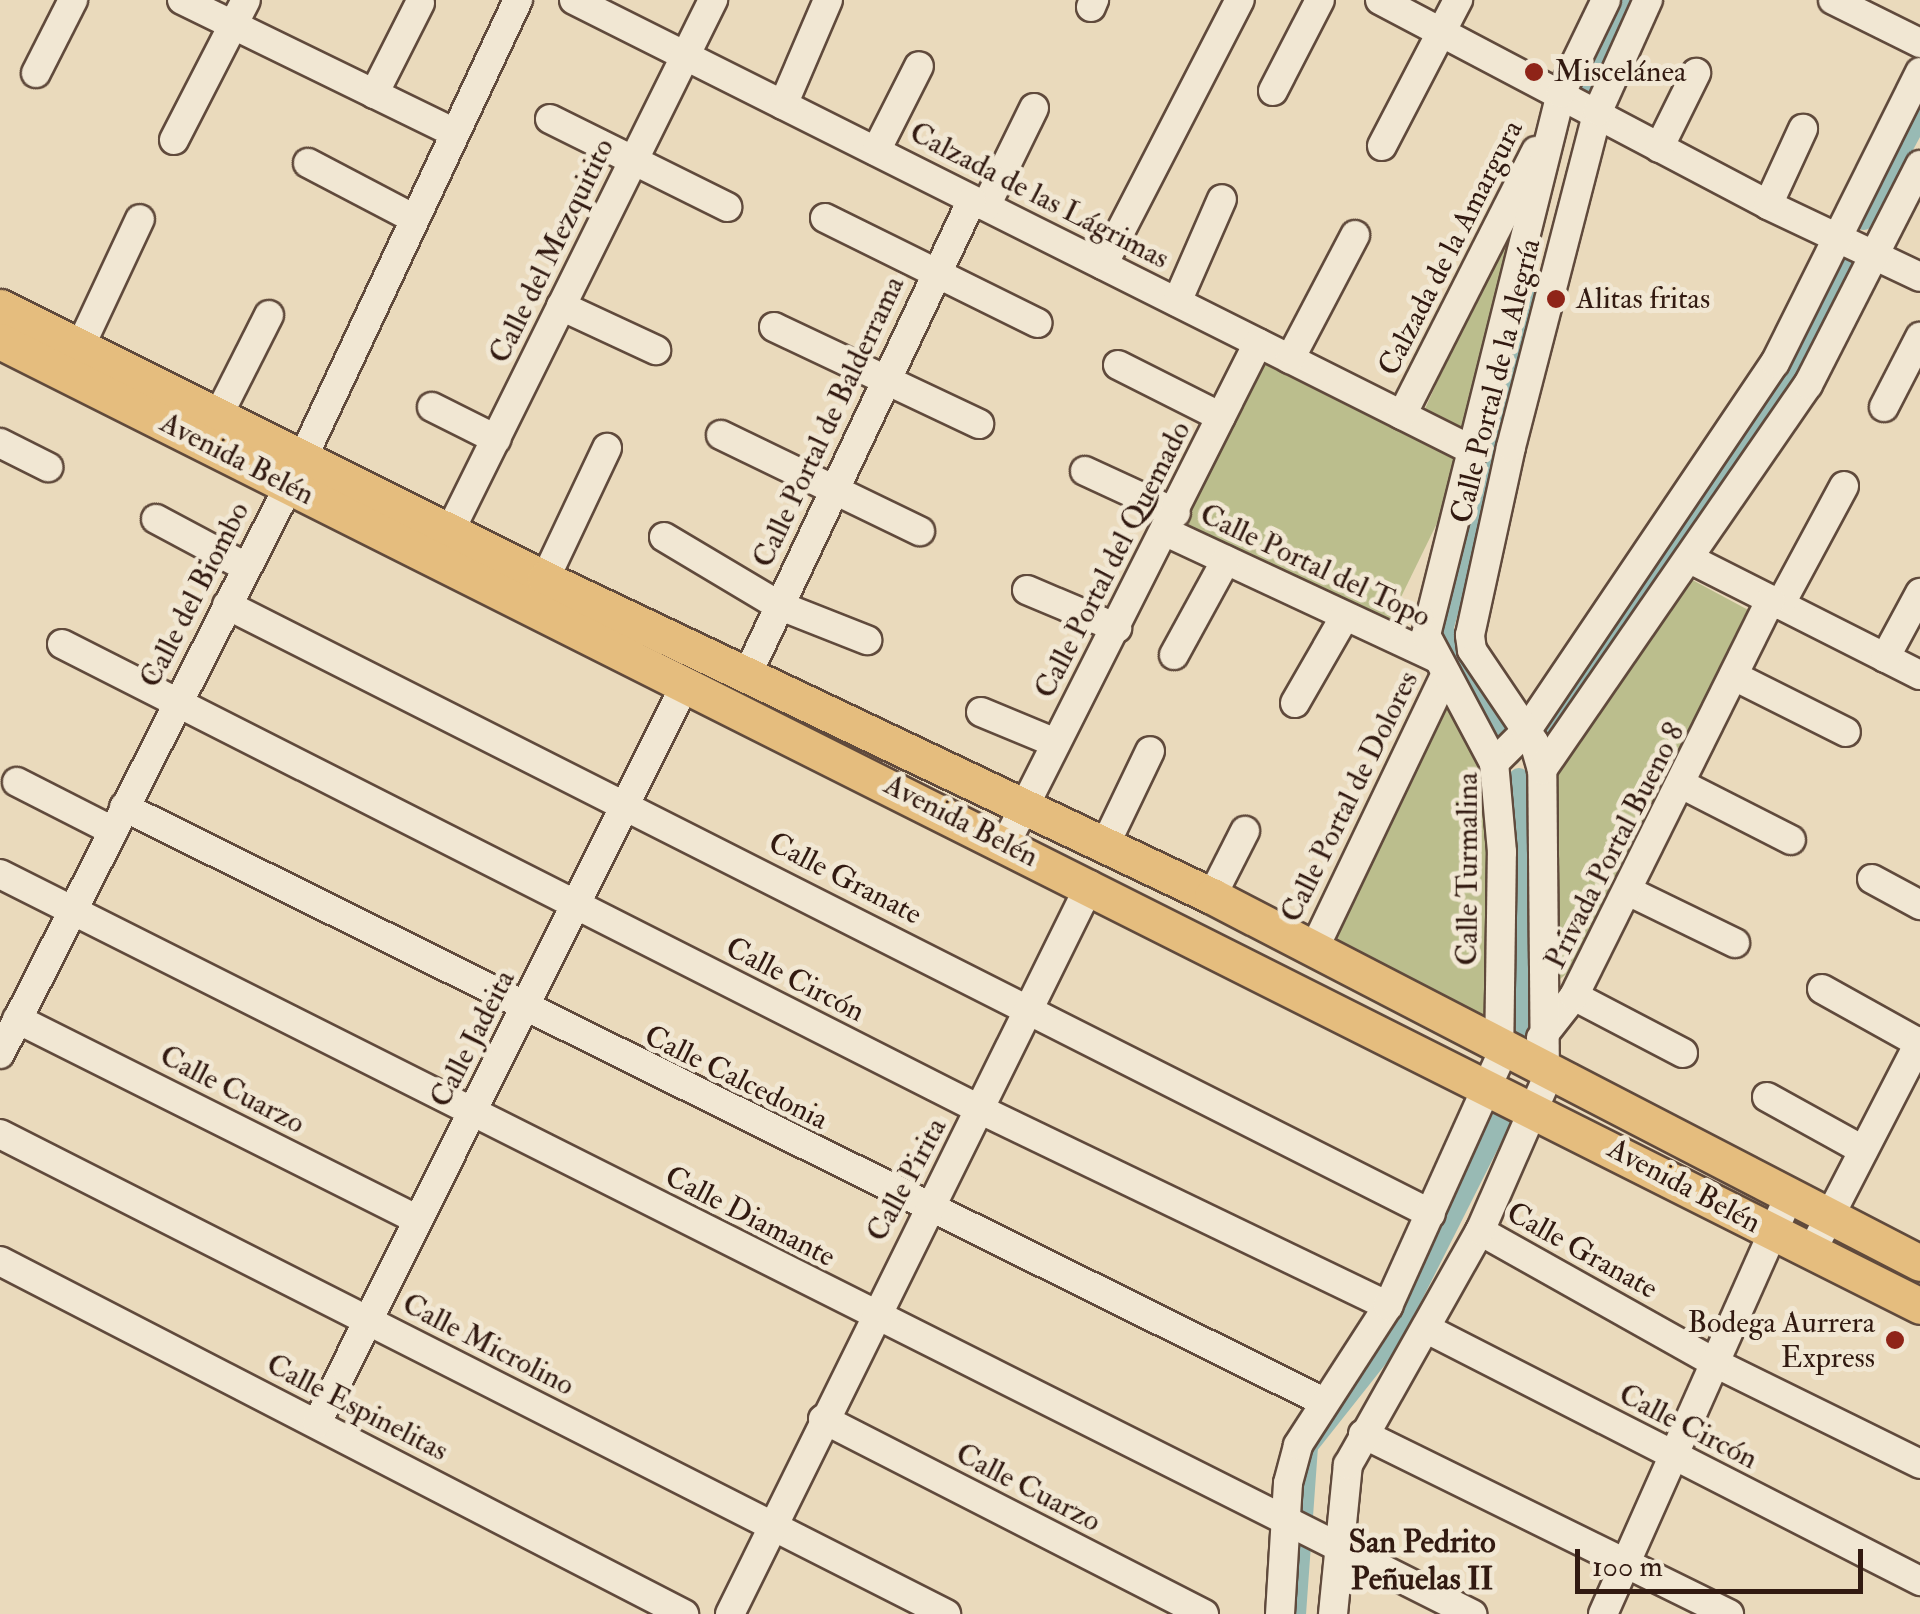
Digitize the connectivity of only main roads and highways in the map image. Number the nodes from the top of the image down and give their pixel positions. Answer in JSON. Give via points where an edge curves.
{"nodes":[{"id":1,"x":0,"y":306,"type":"edge"},
{"id":2,"x":0,"y":341,"type":"edge"},
{"id":3,"x":295,"y":470,"type":"junction"},
{"id":4,"x":1920,"y":1263,"type":"edge"},
{"id":5,"x":1920,"y":1306,"type":"edge"}],
"edges":[{"from":1,"to":3,"type":"main road","name":"Avenida Belén","via":[[218,416]]},
{"from":2,"to":3,"type":"main road","name":"Avenida Belén"},
{"from":3,"to":4,"type":"main road","name":"Avenida Belén","via":[[450,531],[1106,844],[1500,1046],[1544,1055],[1788,1196]]},
{"from":3,"to":5,"type":"main road","name":"Avenida Belén","via":[[686,683]]}]}
